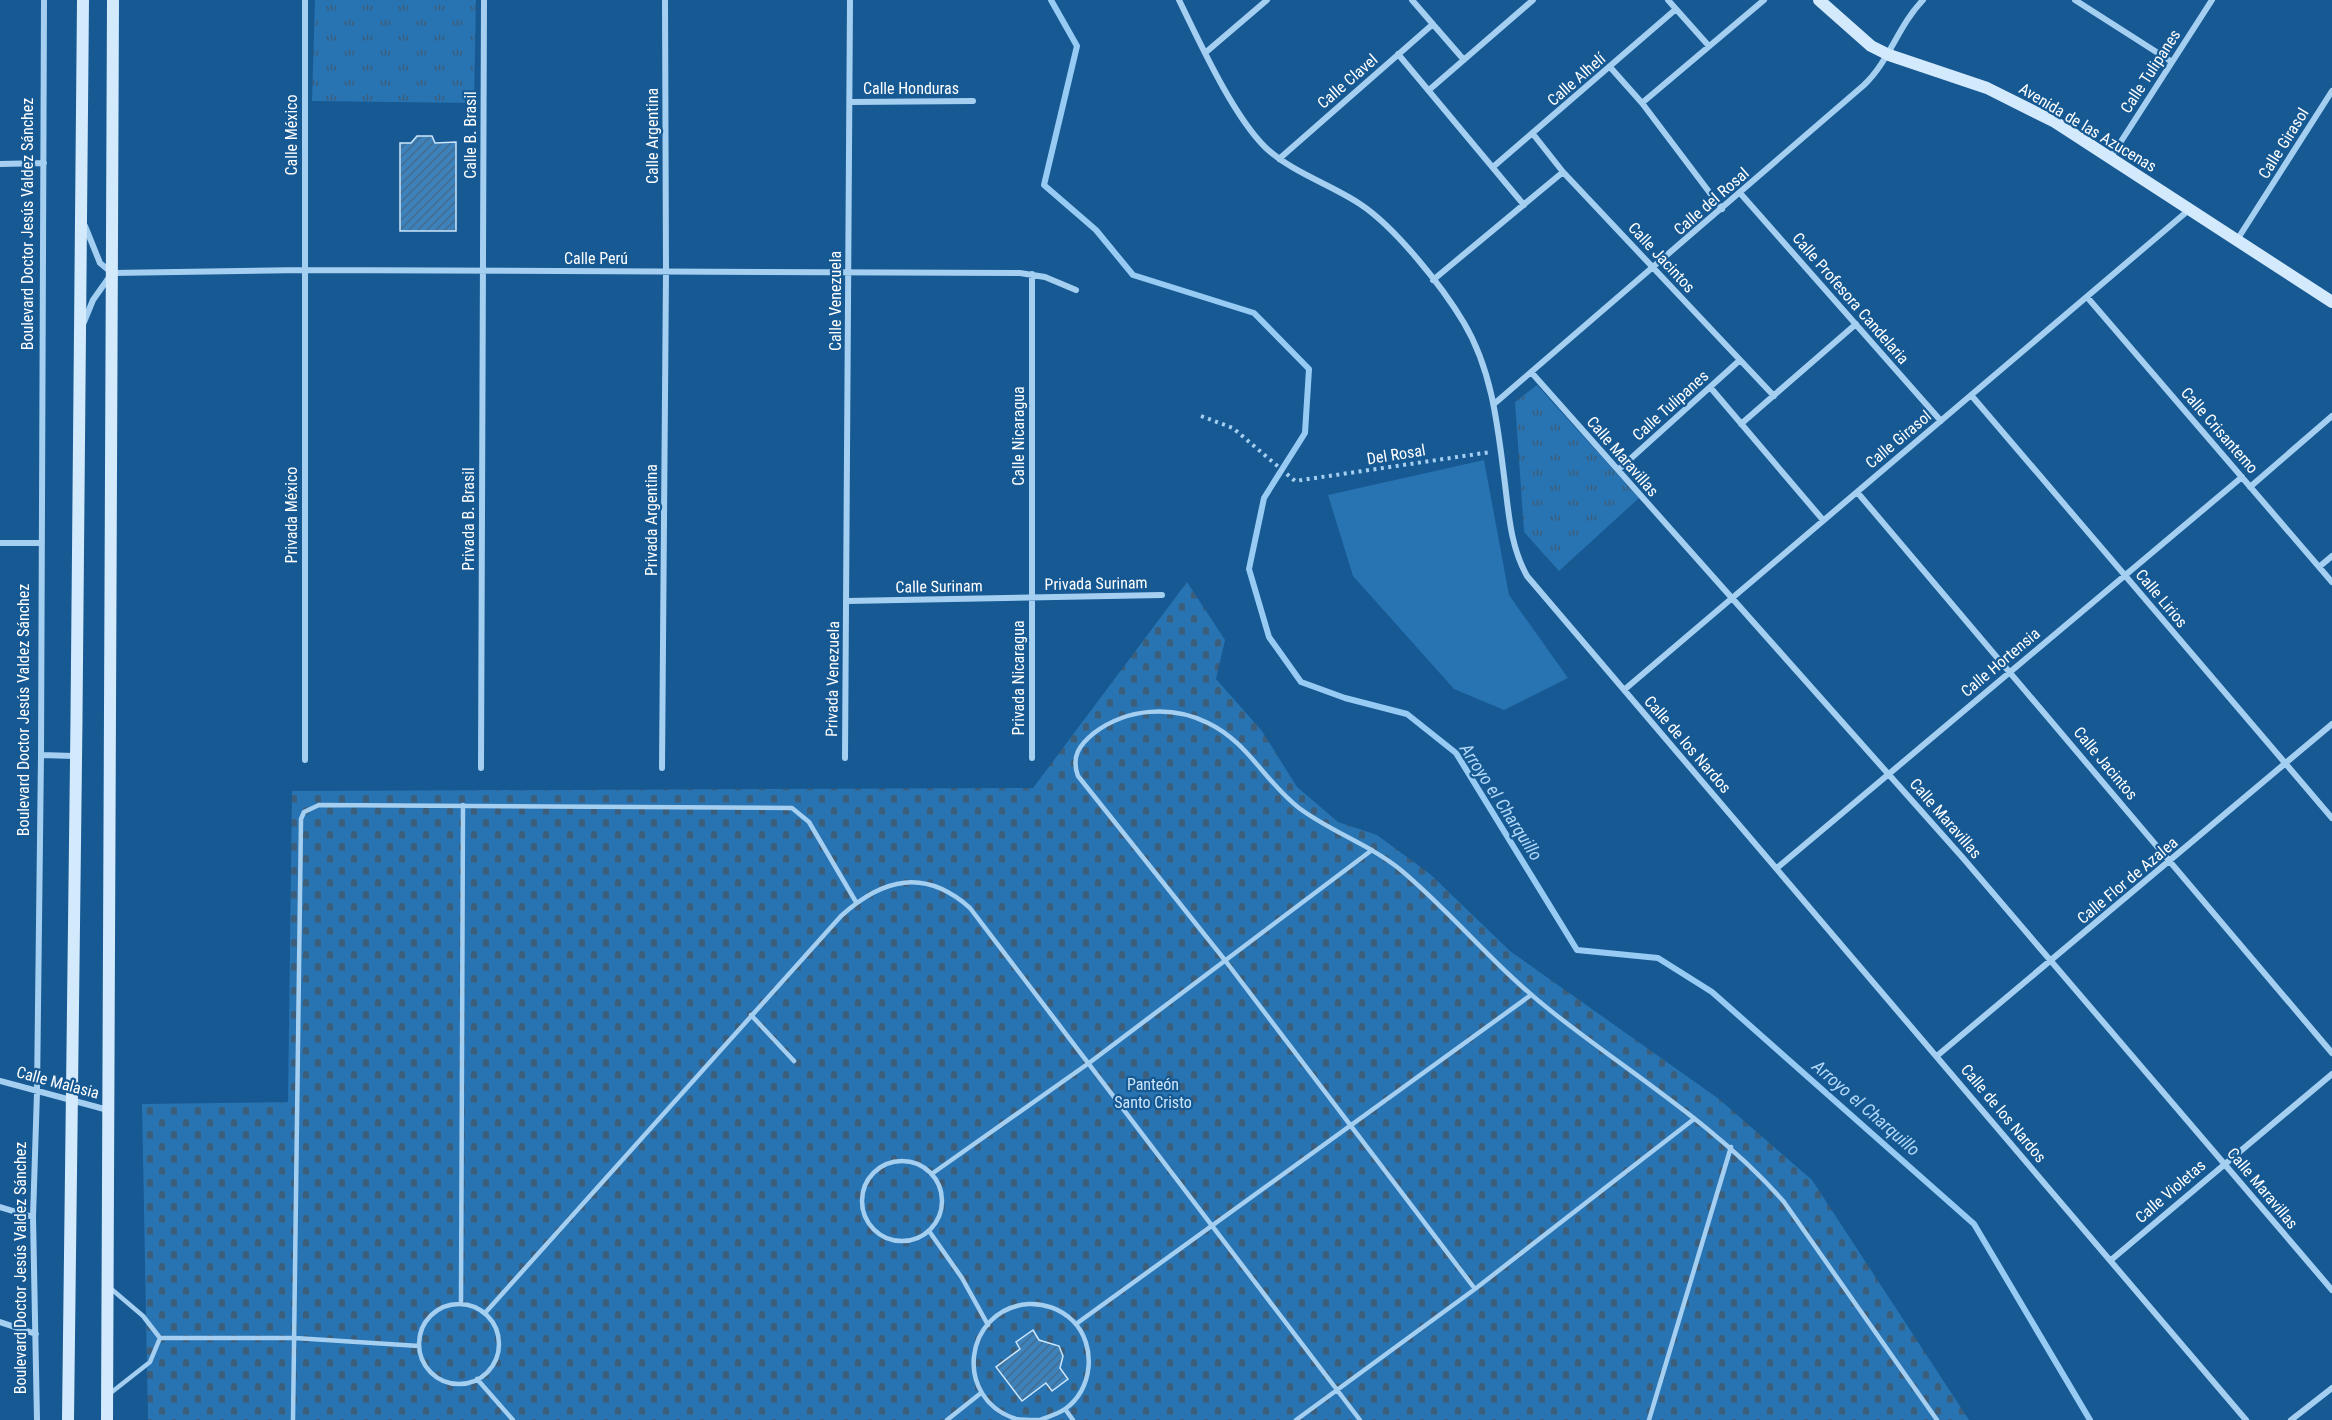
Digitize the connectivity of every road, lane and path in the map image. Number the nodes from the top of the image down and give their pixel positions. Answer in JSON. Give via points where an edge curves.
{"nodes":[{"id":1,"x":44,"y":0,"type":"edge"},
{"id":2,"x":83,"y":0,"type":"edge"},
{"id":3,"x":113,"y":0,"type":"edge"},
{"id":4,"x":305,"y":0,"type":"edge"},
{"id":5,"x":484,"y":0,"type":"edge"},
{"id":6,"x":665,"y":0,"type":"edge"},
{"id":7,"x":850,"y":0,"type":"edge"},
{"id":8,"x":1179,"y":0,"type":"edge"},
{"id":9,"x":1267,"y":0,"type":"edge"},
{"id":10,"x":1412,"y":0,"type":"edge"},
{"id":11,"x":1533,"y":0,"type":"edge"},
{"id":12,"x":1668,"y":0,"type":"edge"},
{"id":13,"x":1764,"y":0,"type":"edge"},
{"id":14,"x":1819,"y":0,"type":"edge"},
{"id":15,"x":1923,"y":0,"type":"edge"},
{"id":16,"x":2075,"y":0,"type":"edge"},
{"id":17,"x":2212,"y":0,"type":"edge"},
{"id":18,"x":1676,"y":9,"type":"junction"},
{"id":19,"x":1433,"y":24,"type":"junction"},
{"id":20,"x":1708,"y":45,"type":"junction"},
{"id":21,"x":1205,"y":52,"type":"junction"},
{"id":22,"x":1398,"y":54,"type":"junction"},
{"id":23,"x":1889,"y":56,"type":"junction"},
{"id":24,"x":1464,"y":60,"type":"junction"},
{"id":25,"x":2172,"y":62,"type":"junction"},
{"id":26,"x":1610,"y":67,"type":"junction"},
{"id":27,"x":1429,"y":90,"type":"junction"},
{"id":28,"x":2332,"y":91,"type":"edge"},
{"id":29,"x":973,"y":101,"type":"dead end"},
{"id":30,"x":850,"y":102,"type":"junction"},
{"id":31,"x":1642,"y":103,"type":"junction"},
{"id":32,"x":1533,"y":134,"type":"junction"},
{"id":33,"x":2111,"y":157,"type":"junction"},
{"id":34,"x":1280,"y":159,"type":"junction"},
{"id":35,"x":44,"y":163,"type":"junction"},
{"id":36,"x":0,"y":164,"type":"edge"},
{"id":37,"x":1493,"y":167,"type":"junction"},
{"id":38,"x":1563,"y":172,"type":"junction"},
{"id":39,"x":1740,"y":193,"type":"junction"},
{"id":40,"x":1524,"y":205,"type":"junction"},
{"id":41,"x":1722,"y":209,"type":"junction"},
{"id":42,"x":2190,"y":209,"type":"junction"},
{"id":43,"x":82,"y":216,"type":"junction"},
{"id":44,"x":2237,"y":240,"type":"junction"},
{"id":45,"x":1653,"y":268,"type":"junction"},
{"id":46,"x":304,"y":270,"type":"junction"},
{"id":47,"x":483,"y":271,"type":"junction"},
{"id":48,"x":666,"y":272,"type":"junction"},
{"id":49,"x":112,"y":273,"type":"junction"},
{"id":50,"x":849,"y":274,"type":"junction"},
{"id":51,"x":1032,"y":274,"type":"junction"},
{"id":52,"x":1433,"y":280,"type":"junction"},
{"id":53,"x":1076,"y":290,"type":"dead end"},
{"id":54,"x":2087,"y":297,"type":"junction"},
{"id":55,"x":2332,"y":302,"type":"edge"},
{"id":56,"x":1856,"y":324,"type":"junction"},
{"id":57,"x":82,"y":327,"type":"junction"},
{"id":58,"x":1740,"y":360,"type":"junction"},
{"id":59,"x":1531,"y":372,"type":"junction"},
{"id":60,"x":1710,"y":387,"type":"junction"},
{"id":61,"x":1971,"y":395,"type":"junction"},
{"id":62,"x":1774,"y":396,"type":"junction"},
{"id":63,"x":1494,"y":404,"type":"junction"},
{"id":64,"x":1202,"y":416,"type":"dead end"},
{"id":65,"x":2332,"y":416,"type":"edge"},
{"id":66,"x":1941,"y":421,"type":"junction"},
{"id":67,"x":1741,"y":424,"type":"junction"},
{"id":68,"x":1501,"y":450,"type":"junction"},
{"id":69,"x":1618,"y":470,"type":"junction"},
{"id":70,"x":2242,"y":477,"type":"junction"},
{"id":71,"x":2250,"y":487,"type":"junction"},
{"id":72,"x":1857,"y":492,"type":"junction"},
{"id":73,"x":1823,"y":520,"type":"junction"},
{"id":74,"x":0,"y":543,"type":"edge"},
{"id":75,"x":40,"y":543,"type":"junction"},
{"id":76,"x":2332,"y":556,"type":"edge"},
{"id":77,"x":2319,"y":567,"type":"junction"},
{"id":78,"x":2125,"y":575,"type":"junction"},
{"id":79,"x":2332,"y":582,"type":"edge"},
{"id":80,"x":1162,"y":595,"type":"dead end"},
{"id":81,"x":1032,"y":598,"type":"junction"},
{"id":82,"x":1731,"y":598,"type":"junction"},
{"id":83,"x":847,"y":601,"type":"junction"},
{"id":84,"x":2010,"y":671,"type":"junction"},
{"id":85,"x":1624,"y":690,"type":"junction"},
{"id":86,"x":2332,"y":724,"type":"edge"},
{"id":87,"x":41,"y":755,"type":"junction"},
{"id":88,"x":74,"y":756,"type":"junction"},
{"id":89,"x":844,"y":758,"type":"dead end"},
{"id":90,"x":1032,"y":758,"type":"dead end"},
{"id":91,"x":305,"y":760,"type":"dead end"},
{"id":92,"x":2286,"y":764,"type":"junction"},
{"id":93,"x":481,"y":768,"type":"dead end"},
{"id":94,"x":662,"y":768,"type":"dead end"},
{"id":95,"x":1889,"y":773,"type":"junction"},
{"id":96,"x":463,"y":805,"type":"junction"},
{"id":97,"x":2332,"y":818,"type":"edge"},
{"id":98,"x":1372,"y":850,"type":"junction"},
{"id":99,"x":2171,"y":860,"type":"junction"},
{"id":100,"x":1777,"y":868,"type":"junction"},
{"id":101,"x":856,"y":902,"type":"junction"},
{"id":102,"x":1224,"y":959,"type":"junction"},
{"id":103,"x":2051,"y":960,"type":"junction"},
{"id":104,"x":1531,"y":995,"type":"junction"},
{"id":105,"x":751,"y":1014,"type":"junction"},
{"id":106,"x":2332,"y":1053,"type":"edge"},
{"id":107,"x":1938,"y":1055,"type":"junction"},
{"id":108,"x":794,"y":1061,"type":"dead end"},
{"id":109,"x":1089,"y":1063,"type":"junction"},
{"id":110,"x":2332,"y":1074,"type":"edge"},
{"id":111,"x":0,"y":1081,"type":"edge"},
{"id":112,"x":37,"y":1092,"type":"junction"},
{"id":113,"x":71,"y":1100,"type":"junction"},
{"id":114,"x":108,"y":1110,"type":"junction"},
{"id":115,"x":1694,"y":1119,"type":"junction"},
{"id":116,"x":1350,"y":1125,"type":"junction"},
{"id":117,"x":1731,"y":1148,"type":"junction"},
{"id":118,"x":2224,"y":1163,"type":"junction"},
{"id":119,"x":933,"y":1173,"type":"junction"},
{"id":120,"x":0,"y":1207,"type":"edge"},
{"id":121,"x":33,"y":1217,"type":"junction"},
{"id":122,"x":1212,"y":1225,"type":"junction"},
{"id":123,"x":929,"y":1231,"type":"junction"},
{"id":124,"x":2110,"y":1260,"type":"junction"},
{"id":125,"x":107,"y":1285,"type":"junction"},
{"id":126,"x":1475,"y":1289,"type":"junction"},
{"id":127,"x":2332,"y":1290,"type":"edge"},
{"id":128,"x":460,"y":1303,"type":"junction"},
{"id":129,"x":485,"y":1313,"type":"junction"},
{"id":130,"x":0,"y":1322,"type":"edge"},
{"id":131,"x":1076,"y":1324,"type":"junction"},
{"id":132,"x":988,"y":1325,"type":"junction"},
{"id":133,"x":36,"y":1334,"type":"junction"},
{"id":134,"x":160,"y":1338,"type":"junction"},
{"id":135,"x":295,"y":1338,"type":"junction"},
{"id":136,"x":419,"y":1346,"type":"junction"},
{"id":137,"x":477,"y":1379,"type":"junction"},
{"id":138,"x":2332,"y":1388,"type":"edge"},
{"id":139,"x":1337,"y":1390,"type":"junction"},
{"id":140,"x":981,"y":1393,"type":"junction"},
{"id":141,"x":107,"y":1396,"type":"junction"},
{"id":142,"x":1065,"y":1409,"type":"junction"},
{"id":143,"x":37,"y":1420,"type":"edge"},
{"id":144,"x":68,"y":1420,"type":"edge"},
{"id":145,"x":107,"y":1420,"type":"edge"},
{"id":146,"x":293,"y":1420,"type":"edge"},
{"id":147,"x":513,"y":1420,"type":"edge"},
{"id":148,"x":947,"y":1420,"type":"edge"},
{"id":149,"x":1039,"y":1420,"type":"edge"},
{"id":150,"x":1073,"y":1420,"type":"edge"},
{"id":151,"x":1296,"y":1420,"type":"edge"},
{"id":152,"x":1360,"y":1420,"type":"edge"},
{"id":153,"x":1649,"y":1420,"type":"edge"},
{"id":154,"x":1937,"y":1420,"type":"edge"},
{"id":155,"x":2246,"y":1420,"type":"edge"},
{"id":156,"x":2291,"y":1420,"type":"edge"}],
"edges":[{"from":1,"to":35,"type":"street","name":"Boulevard Doctor Jesús Valdez Sánchez"},
{"from":2,"to":43,"type":"main road"},
{"from":3,"to":49,"type":"main road"},
{"from":4,"to":46,"type":"street","name":"Calle México"},
{"from":5,"to":47,"type":"street","name":"Calle B. Brasil"},
{"from":6,"to":48,"type":"street","name":"Calle Argentina"},
{"from":7,"to":30,"type":"street","name":"Calle Venezuela"},
{"from":8,"to":21,"type":"street"},
{"from":9,"to":21,"type":"street"},
{"from":10,"to":19,"type":"street"},
{"from":11,"to":24,"type":"street"},
{"from":12,"to":18,"type":"street"},
{"from":13,"to":20,"type":"street"},
{"from":14,"to":23,"type":"main road","name":"Avenida de las Azucenas","via":[[1854,34]]},
{"from":15,"to":23,"type":"street","name":"Calle del Rosal","via":[[1900,28]]},
{"from":16,"to":25,"type":"street"},
{"from":17,"to":25,"type":"street","name":"Calle Tulipanes"},
{"from":18,"to":20,"type":"street"},
{"from":18,"to":26,"type":"street","name":"Calle Alhelí"},
{"from":19,"to":22,"type":"street","name":"Calle Clavel"},
{"from":19,"to":24,"type":"street"},
{"from":20,"to":31,"type":"street"},
{"from":21,"to":34,"type":"street","name":"Calle de los Nardos","via":[[1253,134]]},
{"from":22,"to":27,"type":"street"},
{"from":22,"to":34,"type":"street","name":"Calle Clavel"},
{"from":23,"to":33,"type":"main road","name":"Avenida de las Azucenas","via":[[1957,76],[2012,100]]},
{"from":23,"to":39,"type":"street","name":"Calle del Rosal","via":[[1864,85]]},
{"from":24,"to":27,"type":"street"},
{"from":25,"to":33,"type":"street","name":"Calle Tulipanes"},
{"from":26,"to":31,"type":"street"},
{"from":26,"to":32,"type":"street","name":"Calle Alhelí"},
{"from":27,"to":37,"type":"street"},
{"from":28,"to":44,"type":"street","name":"Calle Girasol"},
{"from":29,"to":30,"type":"street","name":"Calle Honduras"},
{"from":30,"to":50,"type":"street","name":"Calle Venezuela"},
{"from":31,"to":41,"type":"street"},
{"from":32,"to":37,"type":"street","name":"Calle Alhelí"},
{"from":32,"to":38,"type":"street","name":"Calle Jacintos"},
{"from":33,"to":42,"type":"main road","name":"Avenida de las Azucenas"},
{"from":34,"to":52,"type":"street","name":"Calle de los Nardos","via":[[1373,214]]},
{"from":35,"to":36,"type":"street"},
{"from":35,"to":75,"type":"street","name":"Boulevard Doctor Jesús Valdez Sánchez"},
{"from":37,"to":40,"type":"street"},
{"from":38,"to":40,"type":"street"},
{"from":38,"to":45,"type":"street","name":"Calle Jacintos"},
{"from":39,"to":41,"type":"street","name":"Calle del Rosal"},
{"from":39,"to":56,"type":"street","name":"Calle Profesora Candelaria"},
{"from":40,"to":52,"type":"street"},
{"from":41,"to":45,"type":"street","name":"Calle del Rosal"},
{"from":42,"to":44,"type":"main road","name":"Avenida de las Azucenas"},
{"from":42,"to":54,"type":"street","name":"Calle Girasol"},
{"from":43,"to":49,"type":"street","via":[[100,263]]},
{"from":43,"to":57,"type":"main road"},
{"from":44,"to":55,"type":"main road","name":"Avenida de las Azucenas"},
{"from":45,"to":58,"type":"street","name":"Calle Jacintos"},
{"from":45,"to":59,"type":"street","name":"Calle del Rosal"},
{"from":46,"to":47,"type":"street","name":"Calle Perú"},
{"from":46,"to":49,"type":"street","name":"Calle Perú"},
{"from":46,"to":91,"type":"street","name":"Privada México"},
{"from":47,"to":48,"type":"street","name":"Calle Perú"},
{"from":47,"to":93,"type":"street","name":"Privada B. Brasil"},
{"from":48,"to":50,"type":"street","name":"Calle Perú"},
{"from":48,"to":94,"type":"street","name":"Privada Argentina"},
{"from":49,"to":57,"type":"street","via":[[102,284]]},
{"from":49,"to":114,"type":"main road"},
{"from":50,"to":51,"type":"street","name":"Calle Perú"},
{"from":50,"to":83,"type":"street","name":"Calle Venezuela"},
{"from":51,"to":53,"type":"street","name":"Calle Perú"},
{"from":51,"to":81,"type":"street","name":"Calle Nicaragua"},
{"from":52,"to":63,"type":"street","name":"Calle de los Nardos","via":[[1476,346]]},
{"from":54,"to":61,"type":"street","name":"Calle Girasol"},
{"from":54,"to":70,"type":"street","name":"Calle Crisantemo"},
{"from":56,"to":62,"type":"street"},
{"from":56,"to":66,"type":"street","name":"Calle Profesora Candelaria"},
{"from":57,"to":88,"type":"main road"},
{"from":58,"to":60,"type":"street","name":"Calle Tulipanes"},
{"from":58,"to":62,"type":"street","name":"Calle Jacintos"},
{"from":59,"to":63,"type":"street","name":"Calle del Rosal"},
{"from":59,"to":69,"type":"street","name":"Calle Maravillas"},
{"from":60,"to":67,"type":"street"},
{"from":60,"to":69,"type":"street","name":"Calle Tulipanes"},
{"from":61,"to":66,"type":"street","name":"Calle Girasol"},
{"from":61,"to":78,"type":"street","name":"Calle Lirios"},
{"from":62,"to":67,"type":"street"},
{"from":63,"to":68,"type":"street","name":"Calle de los Nardos"},
{"from":64,"to":68,"type":"path","name":"Del Rosal","via":[[1233,428],[1295,481]]},
{"from":65,"to":71,"type":"street"},
{"from":66,"to":72,"type":"street","name":"Calle Girasol"},
{"from":67,"to":73,"type":"street"},
{"from":68,"to":85,"type":"street","name":"Calle de los Nardos","via":[[1518,560],[1527,576]]},
{"from":69,"to":82,"type":"street","name":"Calle Maravillas"},
{"from":70,"to":71,"type":"street","name":"Calle Crisantemo"},
{"from":70,"to":78,"type":"street","name":"Calle Hortensia"},
{"from":71,"to":77,"type":"street","name":"Calle Crisantemo"},
{"from":72,"to":73,"type":"street","name":"Calle Girasol"},
{"from":72,"to":84,"type":"street","name":"Calle Jacintos"},
{"from":73,"to":82,"type":"street","name":"Calle Girasol"},
{"from":74,"to":75,"type":"street"},
{"from":75,"to":87,"type":"street","name":"Boulevard Doctor Jesús Valdez Sánchez"},
{"from":76,"to":77,"type":"street"},
{"from":77,"to":79,"type":"street","name":"Calle Crisantemo"},
{"from":78,"to":84,"type":"street","name":"Calle Hortensia"},
{"from":78,"to":92,"type":"street","name":"Calle Lirios"},
{"from":80,"to":81,"type":"street","name":"Privada Surinam"},
{"from":81,"to":83,"type":"street","name":"Calle Surinam"},
{"from":81,"to":90,"type":"street","name":"Privada Nicaragua"},
{"from":82,"to":85,"type":"street","name":"Calle Girasol"},
{"from":82,"to":95,"type":"street","name":"Calle Maravillas"},
{"from":83,"to":89,"type":"street","name":"Privada Venezuela"},
{"from":84,"to":95,"type":"street","name":"Calle Hortensia"},
{"from":84,"to":99,"type":"street","name":"Calle Jacintos"},
{"from":85,"to":100,"type":"street","name":"Calle de los Nardos"},
{"from":86,"to":92,"type":"street","name":"Calle Flor de Azalea"},
{"from":87,"to":88,"type":"street"},
{"from":87,"to":112,"type":"street","name":"Boulevard Doctor Jesús Valdez Sánchez"},
{"from":88,"to":113,"type":"main road"},
{"from":92,"to":97,"type":"street","name":"Calle Lirios"},
{"from":92,"to":99,"type":"street","name":"Calle Flor de Azalea"},
{"from":95,"to":100,"type":"street","name":"Calle Hortensia"},
{"from":95,"to":103,"type":"street","name":"Calle Maravillas"},
{"from":96,"to":101,"type":"lane","via":[[792,808],[809,822]]},
{"from":96,"to":128,"type":"lane"},
{"from":96,"to":135,"type":"lane","via":[[319,805],[310,807],[301,819]]},
{"from":98,"to":102,"type":"lane"},
{"from":98,"to":102,"type":"lane","via":[[1298,808],[1270,781],[1243,746],[1208,722],[1170,712],[1145,711],[1099,729],[1075,754],[1078,776]]},
{"from":98,"to":104,"type":"lane","via":[[1403,872]]},
{"from":99,"to":103,"type":"street","name":"Calle Flor de Azalea"},
{"from":99,"to":106,"type":"street","name":"Calle Jacintos"},
{"from":100,"to":107,"type":"street","name":"Calle de los Nardos"},
{"from":101,"to":105,"type":"lane"},
{"from":101,"to":109,"type":"lane","via":[[873,892],[910,881],[956,896],[970,908]]},
{"from":102,"to":109,"type":"lane"},
{"from":102,"to":116,"type":"lane"},
{"from":103,"to":107,"type":"street","name":"Calle Flor de Azalea"},
{"from":103,"to":118,"type":"street","name":"Calle Maravillas"},
{"from":104,"to":115,"type":"lane"},
{"from":104,"to":116,"type":"lane"},
{"from":105,"to":108,"type":"lane"},
{"from":105,"to":129,"type":"lane"},
{"from":107,"to":124,"type":"street","name":"Calle de los Nardos"},
{"from":109,"to":119,"type":"lane"},
{"from":109,"to":122,"type":"lane"},
{"from":110,"to":118,"type":"street","name":"Calle Violetas"},
{"from":111,"to":112,"type":"street","name":"Calle Malasia"},
{"from":112,"to":113,"type":"street","name":"Calle Malasia"},
{"from":112,"to":121,"type":"street","name":"Boulevard Doctor Jesús Valdez Sánchez"},
{"from":113,"to":114,"type":"street","name":"Calle Malasia"},
{"from":113,"to":144,"type":"main road"},
{"from":114,"to":125,"type":"main road"},
{"from":115,"to":117,"type":"lane"},
{"from":115,"to":126,"type":"lane"},
{"from":116,"to":122,"type":"lane"},
{"from":116,"to":126,"type":"lane"},
{"from":117,"to":153,"type":"lane"},
{"from":117,"to":154,"type":"lane","via":[[1784,1202]]},
{"from":118,"to":124,"type":"street","name":"Calle Violetas"},
{"from":118,"to":127,"type":"street","name":"Calle Maravillas"},
{"from":119,"to":123,"type":"lane","via":[[939,1184],[942,1209]]},
{"from":119,"to":123,"type":"lane","via":[[911,1161],[886,1163],[867,1180],[861,1204],[871,1228],[893,1240],[918,1238]]},
{"from":120,"to":121,"type":"street"},
{"from":121,"to":133,"type":"street","name":"Boulevard Doctor Jesús Valdez Sánchez"},
{"from":122,"to":131,"type":"lane"},
{"from":122,"to":139,"type":"lane"},
{"from":123,"to":132,"type":"lane"},
{"from":124,"to":155,"type":"street","name":"Calle de los Nardos"},
{"from":125,"to":134,"type":"lane","via":[[143,1316]]},
{"from":125,"to":141,"type":"main road"},
{"from":126,"to":139,"type":"lane"},
{"from":128,"to":129,"type":"lane"},
{"from":128,"to":136,"type":"lane","via":[[444,1306],[430,1315],[421,1329]]},
{"from":129,"to":137,"type":"lane","via":[[493,1323],[499,1348],[488,1371]]},
{"from":130,"to":133,"type":"street"},
{"from":131,"to":132,"type":"lane","via":[[1064,1313],[1040,1304],[1014,1306],[996,1315]]},
{"from":131,"to":142,"type":"lane","via":[[1086,1341],[1090,1367],[1083,1390]]},
{"from":132,"to":140,"type":"lane","via":[[978,1337],[972,1357]]},
{"from":133,"to":143,"type":"street","name":"Boulevard Doctor Jesús Valdez Sánchez"},
{"from":134,"to":135,"type":"lane"},
{"from":134,"to":141,"type":"lane","via":[[150,1362]]},
{"from":135,"to":136,"type":"lane"},
{"from":135,"to":146,"type":"lane"},
{"from":136,"to":137,"type":"lane","via":[[421,1358],[438,1378],[451,1383]]},
{"from":137,"to":147,"type":"lane"},
{"from":138,"to":156,"type":"street"},
{"from":139,"to":151,"type":"lane"},
{"from":139,"to":152,"type":"lane"},
{"from":140,"to":148,"type":"lane"},
{"from":140,"to":149,"type":"lane","via":[[994,1408],[1017,1419]]},
{"from":141,"to":145,"type":"main road"},
{"from":142,"to":149,"type":"lane"},
{"from":142,"to":150,"type":"lane"}]}
